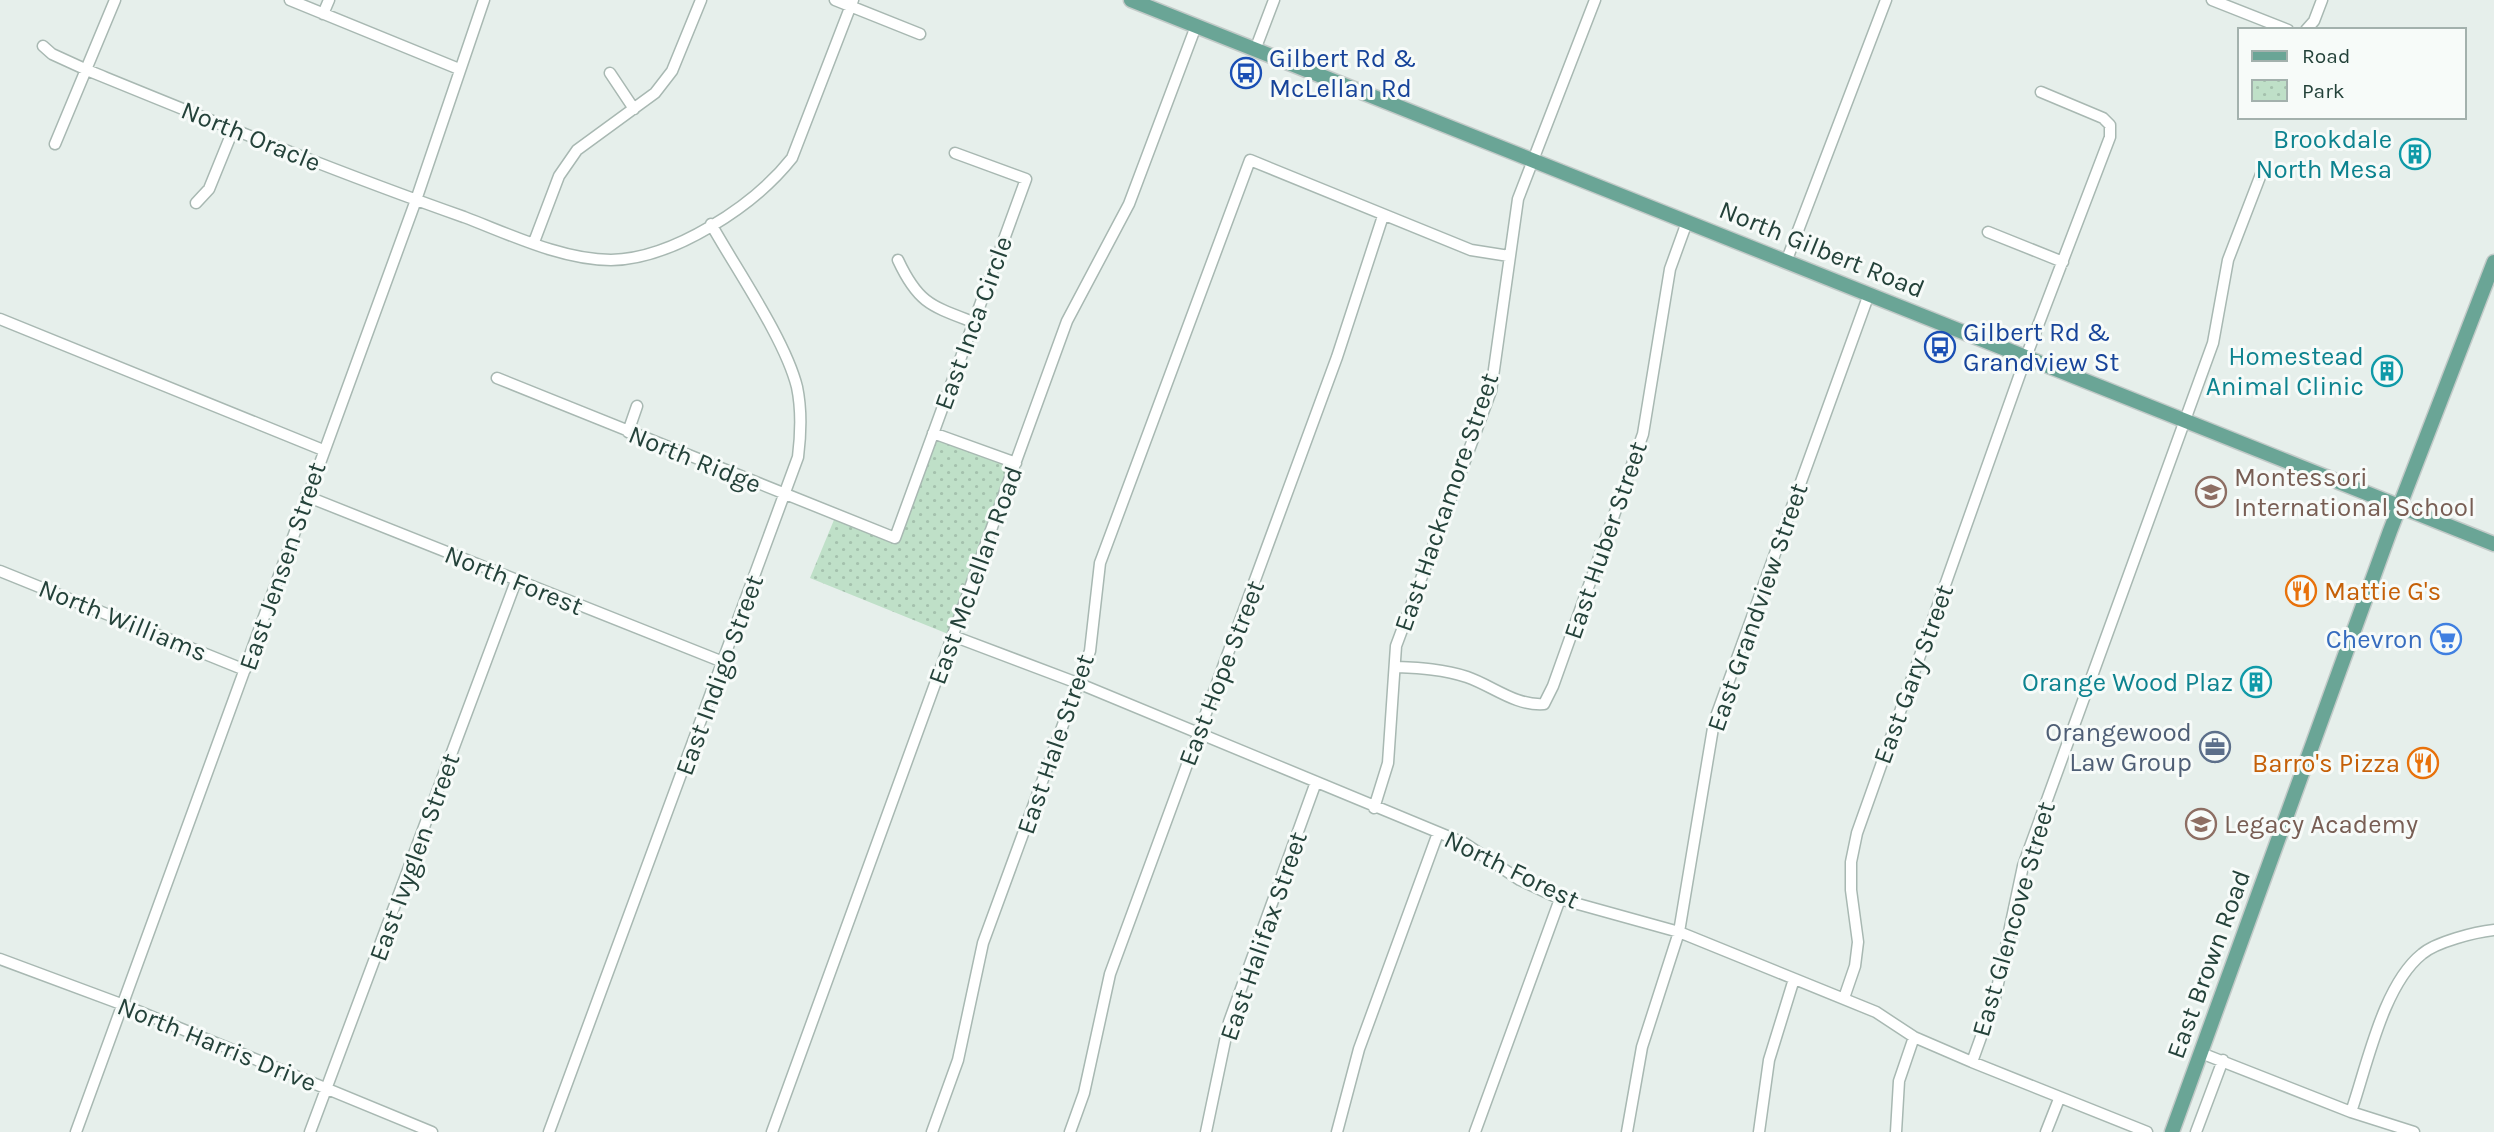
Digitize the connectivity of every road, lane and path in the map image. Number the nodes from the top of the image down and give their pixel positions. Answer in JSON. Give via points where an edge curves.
{"nodes":[{"id":1,"x":115,"y":0,"type":"edge"},
{"id":2,"x":290,"y":0,"type":"edge"},
{"id":3,"x":329,"y":0,"type":"edge"},
{"id":4,"x":484,"y":0,"type":"edge"},
{"id":5,"x":701,"y":0,"type":"edge"},
{"id":6,"x":835,"y":0,"type":"edge"},
{"id":7,"x":1131,"y":0,"type":"edge"},
{"id":8,"x":1275,"y":0,"type":"edge"},
{"id":9,"x":1595,"y":0,"type":"edge"},
{"id":10,"x":1886,"y":0,"type":"edge"},
{"id":11,"x":2212,"y":0,"type":"edge"},
{"id":12,"x":2322,"y":0,"type":"edge"},
{"id":13,"x":851,"y":3,"type":"edge"},
{"id":14,"x":323,"y":14,"type":"junction"},
{"id":15,"x":1196,"y":26,"type":"junction"},
{"id":16,"x":2283,"y":28,"type":"edge"},
{"id":17,"x":2308,"y":28,"type":"edge"},
{"id":18,"x":920,"y":34,"type":"dead end"},
{"id":19,"x":43,"y":46,"type":"dead end"},
{"id":20,"x":1255,"y":50,"type":"junction"},
{"id":21,"x":459,"y":69,"type":"junction"},
{"id":22,"x":87,"y":70,"type":"junction"},
{"id":23,"x":610,"y":73,"type":"dead end"},
{"id":24,"x":2041,"y":92,"type":"dead end"},
{"id":25,"x":634,"y":109,"type":"junction"},
{"id":26,"x":233,"y":130,"type":"junction"},
{"id":27,"x":55,"y":144,"type":"dead end"},
{"id":28,"x":955,"y":153,"type":"dead end"},
{"id":29,"x":1533,"y":160,"type":"junction"},
{"id":30,"x":2263,"y":169,"type":"dead end"},
{"id":31,"x":416,"y":200,"type":"junction"},
{"id":32,"x":195,"y":203,"type":"dead end"},
{"id":33,"x":1382,"y":216,"type":"junction"},
{"id":34,"x":1687,"y":222,"type":"junction"},
{"id":35,"x":711,"y":224,"type":"junction"},
{"id":36,"x":1987,"y":232,"type":"dead end"},
{"id":37,"x":534,"y":242,"type":"junction"},
{"id":38,"x":1509,"y":256,"type":"junction"},
{"id":39,"x":898,"y":260,"type":"dead end"},
{"id":40,"x":1786,"y":261,"type":"junction"},
{"id":41,"x":2063,"y":262,"type":"junction"},
{"id":42,"x":2494,"y":262,"type":"edge"},
{"id":43,"x":1869,"y":294,"type":"junction"},
{"id":44,"x":0,"y":319,"type":"edge"},
{"id":45,"x":974,"y":322,"type":"junction"},
{"id":46,"x":2026,"y":358,"type":"junction"},
{"id":47,"x":497,"y":378,"type":"dead end"},
{"id":48,"x":637,"y":406,"type":"dead end"},
{"id":49,"x":2183,"y":421,"type":"junction"},
{"id":50,"x":628,"y":432,"type":"junction"},
{"id":51,"x":933,"y":433,"type":"junction"},
{"id":52,"x":323,"y":450,"type":"junction"},
{"id":53,"x":1016,"y":463,"type":"junction"},
{"id":54,"x":306,"y":496,"type":"junction"},
{"id":55,"x":785,"y":496,"type":"junction"},
{"id":56,"x":2400,"y":507,"type":"junction"},
{"id":57,"x":895,"y":538,"type":"joint"},
{"id":58,"x":2494,"y":544,"type":"edge"},
{"id":59,"x":0,"y":570,"type":"edge"},
{"id":60,"x":516,"y":581,"type":"junction"},
{"id":61,"x":953,"y":636,"type":"junction"},
{"id":62,"x":723,"y":662,"type":"junction"},
{"id":63,"x":1396,"y":667,"type":"junction"},
{"id":64,"x":245,"y":670,"type":"junction"},
{"id":65,"x":1080,"y":684,"type":"junction"},
{"id":66,"x":1197,"y":734,"type":"junction"},
{"id":67,"x":1316,"y":782,"type":"junction"},
{"id":68,"x":1374,"y":808,"type":"junction"},
{"id":69,"x":1438,"y":833,"type":"junction"},
{"id":70,"x":1560,"y":899,"type":"junction"},
{"id":71,"x":2494,"y":930,"type":"edge"},
{"id":72,"x":1679,"y":932,"type":"junction"},
{"id":73,"x":3,"y":960,"type":"edge"},
{"id":74,"x":0,"y":974,"type":"edge"},
{"id":75,"x":1794,"y":979,"type":"junction"},
{"id":76,"x":1844,"y":998,"type":"junction"},
{"id":77,"x":121,"y":1004,"type":"junction"},
{"id":78,"x":1914,"y":1037,"type":"junction"},
{"id":79,"x":2201,"y":1053,"type":"junction"},
{"id":80,"x":2223,"y":1060,"type":"junction"},
{"id":81,"x":1972,"y":1062,"type":"junction"},
{"id":82,"x":327,"y":1090,"type":"junction"},
{"id":83,"x":2059,"y":1099,"type":"junction"},
{"id":84,"x":2351,"y":1112,"type":"junction"},
{"id":85,"x":76,"y":1132,"type":"edge"},
{"id":86,"x":310,"y":1132,"type":"edge"},
{"id":87,"x":432,"y":1132,"type":"edge"},
{"id":88,"x":549,"y":1132,"type":"edge"},
{"id":89,"x":772,"y":1132,"type":"edge"},
{"id":90,"x":932,"y":1132,"type":"edge"},
{"id":91,"x":1070,"y":1132,"type":"edge"},
{"id":92,"x":1206,"y":1132,"type":"edge"},
{"id":93,"x":1337,"y":1132,"type":"edge"},
{"id":94,"x":1475,"y":1132,"type":"edge"},
{"id":95,"x":1627,"y":1132,"type":"edge"},
{"id":96,"x":1759,"y":1132,"type":"edge"},
{"id":97,"x":1896,"y":1132,"type":"edge"},
{"id":98,"x":2046,"y":1132,"type":"edge"},
{"id":99,"x":2147,"y":1132,"type":"edge"},
{"id":100,"x":2172,"y":1132,"type":"edge"},
{"id":101,"x":2196,"y":1132,"type":"edge"},
{"id":102,"x":2414,"y":1132,"type":"edge"}],
"edges":[{"from":1,"to":22,"type":"street"},
{"from":2,"to":14,"type":"street"},
{"from":3,"to":14,"type":"street"},
{"from":4,"to":21,"type":"street","name":"East Jensen Street"},
{"from":5,"to":25,"type":"street","via":[[672,71],[655,93]]},
{"from":6,"to":13,"type":"street"},
{"from":7,"to":15,"type":"main road","name":"North Gilbert Road"},
{"from":8,"to":20,"type":"street"},
{"from":9,"to":29,"type":"street","name":"East Hackamore Street"},
{"from":10,"to":40,"type":"street"},
{"from":11,"to":16,"type":"street"},
{"from":12,"to":17,"type":"street"},
{"from":13,"to":18,"type":"street"},
{"from":13,"to":35,"type":"street","name":"North Oracle","via":[[792,158],[758,196]]},
{"from":14,"to":21,"type":"street"},
{"from":15,"to":20,"type":"main road","name":"North Gilbert Road"},
{"from":15,"to":53,"type":"street","name":"East McLellan Road","via":[[1129,204],[1067,321]]},
{"from":19,"to":22,"type":"street","name":"North Oracle"},
{"from":20,"to":29,"type":"main road","name":"North Gilbert Road"},
{"from":21,"to":31,"type":"street","name":"East Jensen Street"},
{"from":22,"to":26,"type":"street","name":"North Oracle"},
{"from":22,"to":27,"type":"street"},
{"from":23,"to":25,"type":"street"},
{"from":24,"to":41,"type":"street","name":"East Gary Street","via":[[2103,118],[2111,131]]},
{"from":25,"to":37,"type":"street","via":[[577,150],[559,176]]},
{"from":26,"to":31,"type":"street","name":"North Oracle"},
{"from":26,"to":32,"type":"street","via":[[209,189]]},
{"from":28,"to":45,"type":"street","name":"East Inca Circle","via":[[1026,178]]},
{"from":29,"to":34,"type":"main road","name":"North Gilbert Road"},
{"from":29,"to":38,"type":"street","name":"East Hackamore Street","via":[[1515,211]]},
{"from":30,"to":49,"type":"street","name":"East Glencove Street","via":[[2228,260],[2216,333]]},
{"from":31,"to":37,"type":"street","name":"North Oracle"},
{"from":31,"to":52,"type":"street","name":"East Jensen Street"},
{"from":33,"to":38,"type":"street","via":[[1471,250]]},
{"from":33,"to":65,"type":"street","name":"East Hale Street","via":[[1250,160],[1100,563],[1090,651]]},
{"from":33,"to":66,"type":"street","name":"East Hope Street","via":[[1333,369]]},
{"from":34,"to":40,"type":"main road","name":"North Gilbert Road"},
{"from":34,"to":63,"type":"street","name":"East Huber Street","via":[[1670,269],[1643,434],[1544,704],[1520,702],[1467,677]]},
{"from":35,"to":37,"type":"street","name":"North Oracle","via":[[665,249],[636,258],[587,257]]},
{"from":35,"to":55,"type":"street","name":"East Indigo Street","via":[[782,349],[796,386],[802,424],[798,457]]},
{"from":36,"to":41,"type":"street"},
{"from":38,"to":63,"type":"street","name":"East Hackamore Street","via":[[1491,391],[1401,630]]},
{"from":39,"to":45,"type":"street","via":[[921,299]]},
{"from":40,"to":43,"type":"main road","name":"North Gilbert Road"},
{"from":41,"to":46,"type":"street","name":"East Gary Street"},
{"from":42,"to":56,"type":"main road","name":"East Brown Road"},
{"from":43,"to":46,"type":"main road","name":"North Gilbert Road"},
{"from":43,"to":72,"type":"street","name":"East Grandview Street","via":[[1714,722]]},
{"from":44,"to":52,"type":"street"},
{"from":45,"to":51,"type":"street","name":"East Inca Circle"},
{"from":46,"to":49,"type":"main road","name":"North Gilbert Road"},
{"from":46,"to":76,"type":"street","name":"East Gary Street","via":[[1857,833],[1851,890],[1858,942]]},
{"from":47,"to":50,"type":"street","name":"North Ridge"},
{"from":48,"to":50,"type":"street"},
{"from":49,"to":56,"type":"main road","name":"North Gilbert Road"},
{"from":49,"to":81,"type":"street","name":"East Glencove Street","via":[[2023,866],[1995,998]]},
{"from":50,"to":55,"type":"street","name":"North Ridge"},
{"from":51,"to":53,"type":"street"},
{"from":51,"to":57,"type":"street","name":"East Inca Circle"},
{"from":52,"to":54,"type":"street","name":"East Jensen Street"},
{"from":53,"to":61,"type":"street","name":"East McLellan Road"},
{"from":54,"to":60,"type":"street","name":"North Forest"},
{"from":54,"to":64,"type":"street","name":"East Jensen Street"},
{"from":55,"to":57,"type":"street","name":"North Ridge"},
{"from":55,"to":62,"type":"street","name":"East Indigo Street"},
{"from":56,"to":58,"type":"main road","name":"North Gilbert Road"},
{"from":56,"to":79,"type":"main road","name":"East Brown Road"},
{"from":59,"to":64,"type":"street","name":"North Williams"},
{"from":60,"to":62,"type":"street","name":"North Forest"},
{"from":60,"to":82,"type":"street","name":"East Ivyglen Street"},
{"from":61,"to":65,"type":"street","name":"North Forest"},
{"from":61,"to":89,"type":"street","name":"East McLellan Road"},
{"from":62,"to":88,"type":"street","name":"East Indigo Street"},
{"from":63,"to":68,"type":"street","name":"East Hackamore Street","via":[[1388,763]]},
{"from":64,"to":77,"type":"street","name":"East Jensen Street"},
{"from":65,"to":66,"type":"street","name":"North Forest"},
{"from":65,"to":90,"type":"street","name":"East Hale Street","via":[[983,943],[958,1060]]},
{"from":66,"to":67,"type":"street","name":"North Forest"},
{"from":66,"to":91,"type":"street","name":"East Hope Street","via":[[1110,974],[1084,1093]]},
{"from":67,"to":68,"type":"street","name":"North Forest"},
{"from":67,"to":92,"type":"street","name":"East Halifax Street","via":[[1229,1022]]},
{"from":68,"to":69,"type":"street","name":"North Forest"},
{"from":69,"to":70,"type":"street","name":"North Forest","via":[[1464,843],[1520,880]]},
{"from":69,"to":93,"type":"street","via":[[1359,1049]]},
{"from":70,"to":72,"type":"street","name":"North Forest"},
{"from":70,"to":94,"type":"street"},
{"from":71,"to":84,"type":"street","via":[[2475,932],[2422,953],[2395,988]]},
{"from":72,"to":75,"type":"street","name":"North Forest"},
{"from":72,"to":95,"type":"street","name":"East Grandview Street","via":[[1642,1047]]},
{"from":73,"to":74,"type":"street"},
{"from":73,"to":77,"type":"street","name":"North Harris Drive"},
{"from":75,"to":76,"type":"street","name":"North Forest"},
{"from":75,"to":96,"type":"street","via":[[1769,1060]]},
{"from":76,"to":78,"type":"street","name":"North Forest"},
{"from":77,"to":82,"type":"street","name":"North Harris Drive"},
{"from":77,"to":85,"type":"street","name":"East Jensen Street"},
{"from":78,"to":81,"type":"street","name":"North Forest"},
{"from":78,"to":97,"type":"street","via":[[1899,1081]]},
{"from":79,"to":80,"type":"street"},
{"from":79,"to":100,"type":"main road","name":"East Brown Road"},
{"from":80,"to":84,"type":"street"},
{"from":80,"to":101,"type":"street","name":"East Brown Road"},
{"from":81,"to":83,"type":"street","name":"North Forest"},
{"from":82,"to":86,"type":"street","name":"East Ivyglen Street"},
{"from":82,"to":87,"type":"street","name":"North Harris Drive"},
{"from":83,"to":98,"type":"street"},
{"from":83,"to":99,"type":"street","name":"North Forest"},
{"from":84,"to":102,"type":"street"}]}
